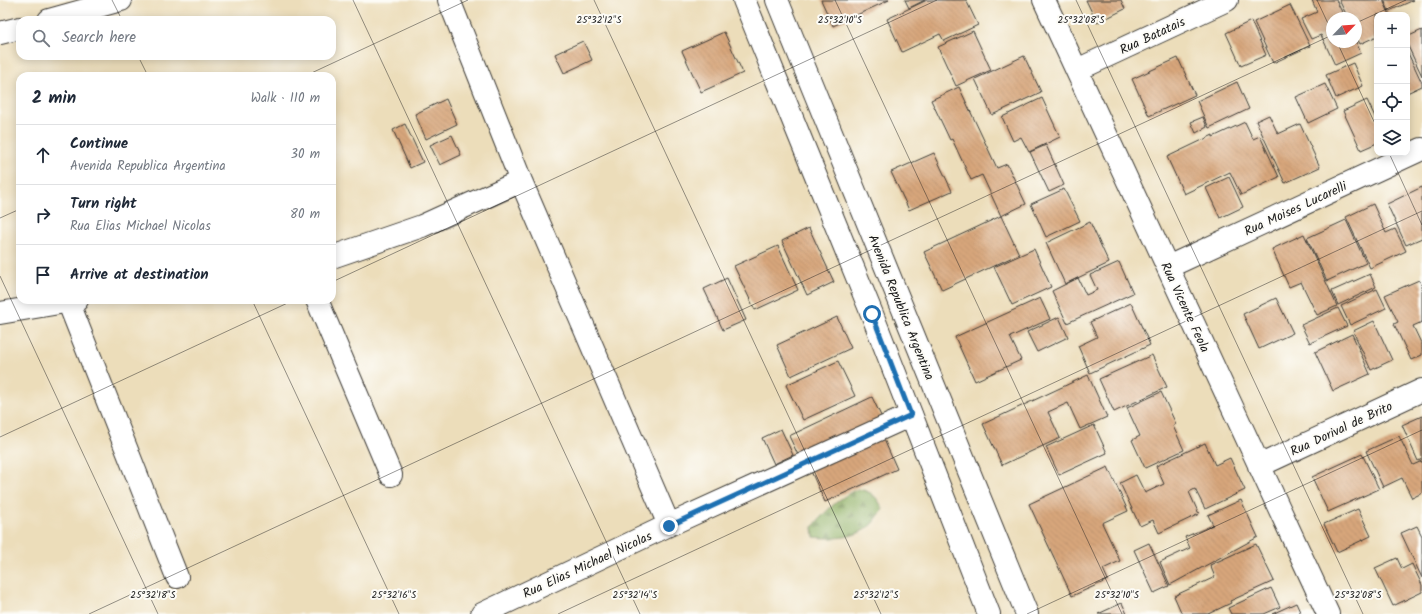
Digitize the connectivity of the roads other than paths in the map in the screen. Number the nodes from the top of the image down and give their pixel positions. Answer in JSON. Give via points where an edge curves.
{"nodes":[{"id":1,"x":121,"y":0,"type":"edge"},
{"id":2,"x":449,"y":0,"type":"edge"},
{"id":3,"x":744,"y":0,"type":"edge"},
{"id":4,"x":777,"y":0,"type":"edge"},
{"id":5,"x":1044,"y":0,"type":"edge"},
{"id":6,"x":1227,"y":0,"type":"edge"},
{"id":7,"x":63,"y":16,"type":"edge"},
{"id":8,"x":16,"y":29,"type":"edge"},
{"id":9,"x":0,"y":33,"type":"edge"},
{"id":10,"x":1077,"y":70,"type":"junction"},
{"id":11,"x":1422,"y":149,"type":"edge"},
{"id":12,"x":521,"y":181,"type":"junction"},
{"id":13,"x":336,"y":256,"type":"edge"},
{"id":14,"x":1168,"y":267,"type":"junction"},
{"id":15,"x":50,"y":304,"type":"edge"},
{"id":16,"x":74,"y":304,"type":"edge"},
{"id":17,"x":319,"y":304,"type":"edge"},
{"id":18,"x":0,"y":313,"type":"edge"},
{"id":19,"x":1422,"y":390,"type":"edge"},
{"id":20,"x":911,"y":415,"type":"junction"},
{"id":21,"x":1260,"y":466,"type":"junction"},
{"id":22,"x":392,"y":475,"type":"dead end"},
{"id":23,"x":669,"y":526,"type":"junction"},
{"id":24,"x":177,"y":577,"type":"dead end"},
{"id":25,"x":482,"y":614,"type":"edge"},
{"id":26,"x":989,"y":614,"type":"edge"},
{"id":27,"x":1027,"y":614,"type":"edge"},
{"id":28,"x":1328,"y":614,"type":"edge"}],
"edges":[{"from":1,"to":7,"type":"street"},
{"from":2,"to":12,"type":"street"},
{"from":3,"to":20,"type":"street"},
{"from":4,"to":27,"type":"street","name":"Avenida Republica Argentina"},
{"from":5,"to":10,"type":"street","name":"Rua Vicente Feola"},
{"from":6,"to":10,"type":"street","name":"Rua Batatais"},
{"from":8,"to":9,"type":"street"},
{"from":10,"to":14,"type":"street","name":"Rua Vicente Feola"},
{"from":11,"to":14,"type":"street","name":"Rua Moises Lucarelli"},
{"from":12,"to":13,"type":"street","via":[[422,226]]},
{"from":12,"to":23,"type":"street"},
{"from":14,"to":21,"type":"street","name":"Rua Vicente Feola"},
{"from":15,"to":18,"type":"street"},
{"from":16,"to":24,"type":"street"},
{"from":17,"to":22,"type":"street"},
{"from":19,"to":21,"type":"street","name":"Rua Dorival de Brito"},
{"from":20,"to":23,"type":"street","name":"Rua Elias Michael Nicolas"},
{"from":20,"to":26,"type":"street"},
{"from":21,"to":28,"type":"street","name":"Rua Vicente Feola"},
{"from":23,"to":25,"type":"street","name":"Rua Elias Michael Nicolas"}]}
